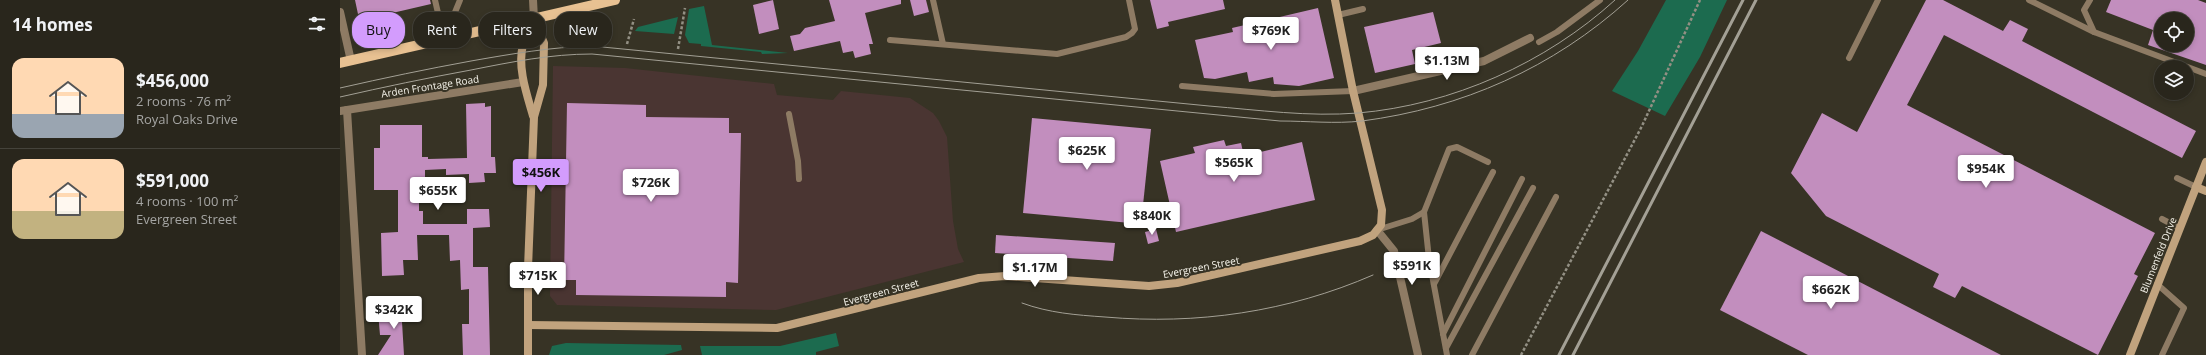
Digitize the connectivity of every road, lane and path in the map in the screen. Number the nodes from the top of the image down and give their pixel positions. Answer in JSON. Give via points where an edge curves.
{"nodes":[{"id":1,"x":435,"y":0,"type":"edge"},
{"id":2,"x":460,"y":0,"type":"edge"},
{"id":3,"x":533,"y":0,"type":"edge"},
{"id":4,"x":616,"y":0,"type":"edge"},
{"id":5,"x":933,"y":0,"type":"edge"},
{"id":6,"x":1129,"y":0,"type":"edge"},
{"id":7,"x":1335,"y":0,"type":"edge"},
{"id":8,"x":1600,"y":0,"type":"edge"},
{"id":9,"x":1700,"y":0,"type":"edge"},
{"id":10,"x":1878,"y":0,"type":"edge"},
{"id":11,"x":2028,"y":0,"type":"edge"},
{"id":12,"x":2090,"y":0,"type":"edge"},
{"id":13,"x":685,"y":8,"type":"dead end"},
{"id":14,"x":1363,"y":9,"type":"dead end"},
{"id":15,"x":438,"y":12,"type":"edge"},
{"id":16,"x":455,"y":12,"type":"edge"},
{"id":17,"x":534,"y":12,"type":"edge"},
{"id":18,"x":340,"y":14,"type":"edge"},
{"id":19,"x":1338,"y":15,"type":"junction"},
{"id":20,"x":546,"y":16,"type":"edge"},
{"id":21,"x":634,"y":19,"type":"dead end"},
{"id":22,"x":2094,"y":32,"type":"junction"},
{"id":23,"x":1530,"y":38,"type":"dead end"},
{"id":24,"x":890,"y":40,"type":"dead end"},
{"id":25,"x":1539,"y":42,"type":"dead end"},
{"id":26,"x":627,"y":44,"type":"dead end"},
{"id":27,"x":943,"y":44,"type":"junction"},
{"id":28,"x":413,"y":46,"type":"edge"},
{"id":29,"x":523,"y":48,"type":"edge"},
{"id":30,"x":544,"y":48,"type":"edge"},
{"id":31,"x":678,"y":49,"type":"dead end"},
{"id":32,"x":1849,"y":58,"type":"dead end"},
{"id":33,"x":351,"y":61,"type":"junction"},
{"id":34,"x":340,"y":63,"type":"edge"},
{"id":35,"x":2206,"y":74,"type":"edge"},
{"id":36,"x":523,"y":82,"type":"junction"},
{"id":37,"x":1182,"y":86,"type":"dead end"},
{"id":38,"x":1354,"y":91,"type":"junction"},
{"id":39,"x":343,"y":110,"type":"edge"},
{"id":40,"x":789,"y":114,"type":"dead end"},
{"id":41,"x":534,"y":117,"type":"junction"},
{"id":42,"x":1488,"y":162,"type":"dead end"},
{"id":43,"x":2206,"y":162,"type":"edge"},
{"id":44,"x":1493,"y":172,"type":"dead end"},
{"id":45,"x":2176,"y":178,"type":"dead end"},
{"id":46,"x":799,"y":179,"type":"dead end"},
{"id":47,"x":1522,"y":179,"type":"dead end"},
{"id":48,"x":2196,"y":187,"type":"junction"},
{"id":49,"x":1533,"y":188,"type":"dead end"},
{"id":50,"x":2206,"y":191,"type":"edge"},
{"id":51,"x":1556,"y":197,"type":"dead end"},
{"id":52,"x":1424,"y":212,"type":"junction"},
{"id":53,"x":2162,"y":219,"type":"dead end"},
{"id":54,"x":2179,"y":228,"type":"junction"},
{"id":55,"x":1378,"y":230,"type":"junction"},
{"id":56,"x":1434,"y":284,"type":"junction"},
{"id":57,"x":2157,"y":284,"type":"junction"},
{"id":58,"x":528,"y":325,"type":"junction"},
{"id":59,"x":1443,"y":334,"type":"junction"},
{"id":60,"x":1446,"y":348,"type":"junction"},
{"id":61,"x":362,"y":355,"type":"edge"},
{"id":62,"x":528,"y":355,"type":"edge"},
{"id":63,"x":1418,"y":355,"type":"edge"},
{"id":64,"x":1448,"y":355,"type":"edge"},
{"id":65,"x":1472,"y":355,"type":"edge"},
{"id":66,"x":1521,"y":355,"type":"edge"},
{"id":67,"x":2130,"y":355,"type":"edge"},
{"id":68,"x":2162,"y":355,"type":"edge"}],
"edges":[{"from":1,"to":15,"type":"lane"},
{"from":2,"to":16,"type":"lane"},
{"from":3,"to":17,"type":"street"},
{"from":4,"to":20,"type":"main road"},
{"from":5,"to":27,"type":"lane"},
{"from":6,"to":27,"type":"lane","via":[[1135,29],[1132,34],[1057,54]]},
{"from":7,"to":19,"type":"street"},
{"from":8,"to":25,"type":"lane"},
{"from":9,"to":66,"type":"path","via":[[1642,126]]},
{"from":10,"to":32,"type":"lane"},
{"from":11,"to":22,"type":"lane"},
{"from":12,"to":22,"type":"lane","via":[[2084,10]]},
{"from":13,"to":31,"type":"path"},
{"from":14,"to":19,"type":"lane"},
{"from":18,"to":33,"type":"street"},
{"from":19,"to":38,"type":"street"},
{"from":21,"to":26,"type":"path"},
{"from":22,"to":35,"type":"lane"},
{"from":23,"to":38,"type":"street","via":[[1484,61]]},
{"from":24,"to":27,"type":"lane"},
{"from":28,"to":33,"type":"main road"},
{"from":29,"to":36,"type":"street"},
{"from":30,"to":41,"type":"street","via":[[543,85]]},
{"from":33,"to":34,"type":"main road"},
{"from":36,"to":39,"type":"street","name":"Arden Frontage Road"},
{"from":36,"to":41,"type":"street"},
{"from":37,"to":38,"type":"lane","via":[[1274,94]]},
{"from":38,"to":55,"type":"street","via":[[1382,210]]},
{"from":39,"to":61,"type":"street"},
{"from":40,"to":46,"type":"lane"},
{"from":41,"to":58,"type":"street"},
{"from":42,"to":52,"type":"lane","via":[[1456,147],[1449,149]]},
{"from":43,"to":48,"type":"street","name":"Blumenfeld Drive"},
{"from":44,"to":56,"type":"lane"},
{"from":45,"to":48,"type":"lane"},
{"from":47,"to":59,"type":"lane"},
{"from":48,"to":50,"type":"street"},
{"from":48,"to":54,"type":"street","name":"Blumenfeld Drive"},
{"from":49,"to":60,"type":"lane"},
{"from":51,"to":65,"type":"lane"},
{"from":52,"to":55,"type":"lane","via":[[1412,219]]},
{"from":52,"to":56,"type":"lane"},
{"from":53,"to":54,"type":"lane"},
{"from":54,"to":57,"type":"street","name":"Blumenfeld Drive"},
{"from":55,"to":58,"type":"street","name":"Evergreen Street","via":[[1367,238],[1337,247],[1163,285],[992,277],[947,285],[777,328]]},
{"from":55,"to":63,"type":"street","via":[[1394,251]]},
{"from":56,"to":59,"type":"lane"},
{"from":57,"to":67,"type":"street","name":"Blumenfeld Drive"},
{"from":57,"to":68,"type":"lane","via":[[2184,308]]},
{"from":58,"to":62,"type":"street"},
{"from":59,"to":60,"type":"lane"},
{"from":60,"to":64,"type":"lane"}]}
